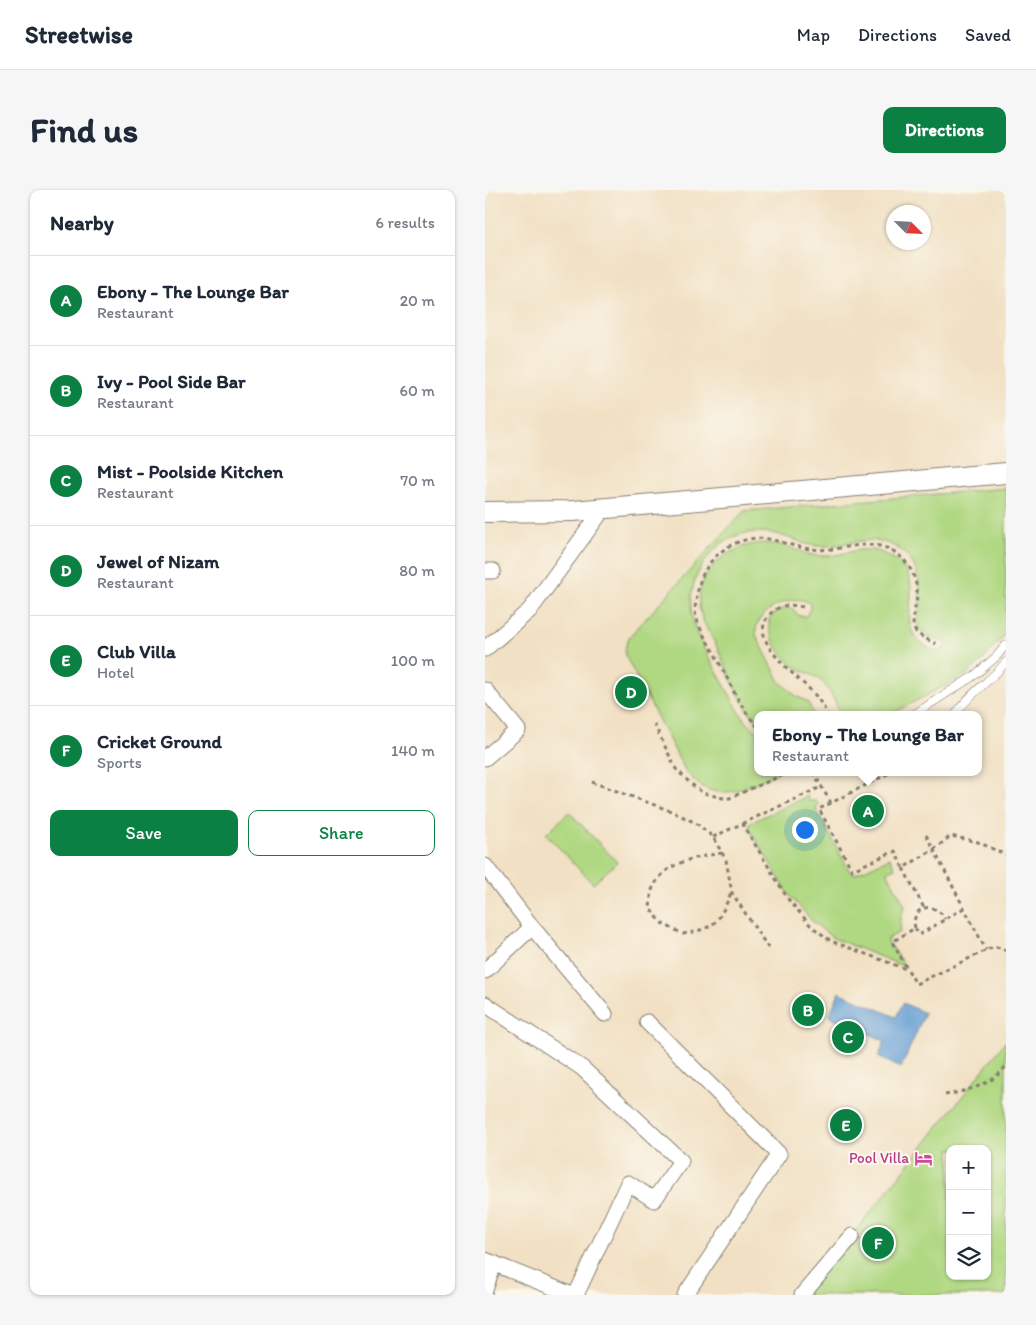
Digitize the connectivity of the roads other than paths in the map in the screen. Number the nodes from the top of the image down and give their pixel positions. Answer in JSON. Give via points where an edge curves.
{"nodes":[{"id":1,"x":1006,"y":473,"type":"edge"},
{"id":2,"x":604,"y":508,"type":"junction"},
{"id":3,"x":485,"y":512,"type":"edge"},
{"id":4,"x":1006,"y":645,"type":"edge"},
{"id":5,"x":485,"y":649,"type":"edge"},
{"id":6,"x":1006,"y":662,"type":"edge"},
{"id":7,"x":485,"y":690,"type":"edge"},
{"id":8,"x":919,"y":711,"type":"edge"},
{"id":9,"x":958,"y":711,"type":"edge"},
{"id":10,"x":485,"y":758,"type":"edge"},
{"id":11,"x":485,"y":866,"type":"edge"},
{"id":12,"x":532,"y":927,"type":"junction"},
{"id":13,"x":485,"y":970,"type":"edge"},
{"id":14,"x":485,"y":1004,"type":"edge"},
{"id":15,"x":605,"y":1014,"type":"dead end"},
{"id":16,"x":647,"y":1022,"type":"dead end"},
{"id":17,"x":851,"y":1236,"type":"dead end"},
{"id":18,"x":490,"y":1261,"type":"edge"},
{"id":19,"x":485,"y":1290,"type":"edge"},
{"id":20,"x":572,"y":1295,"type":"edge"},
{"id":21,"x":576,"y":1295,"type":"edge"},
{"id":22,"x":685,"y":1295,"type":"edge"},
{"id":23,"x":803,"y":1295,"type":"edge"}],
"edges":[{"from":1,"to":2,"type":"street"},
{"from":2,"to":3,"type":"street"},
{"from":2,"to":5,"type":"street","via":[[530,610]]},
{"from":4,"to":8,"type":"lane","via":[[975,675]]},
{"from":6,"to":9,"type":"lane"},
{"from":7,"to":10,"type":"street","via":[[518,730]]},
{"from":11,"to":12,"type":"street"},
{"from":12,"to":13,"type":"street"},
{"from":12,"to":15,"type":"street"},
{"from":14,"to":21,"type":"street","via":[[582,1068],[681,1162],[654,1200],[628,1183]]},
{"from":16,"to":22,"type":"street","via":[[779,1154]]},
{"from":17,"to":23,"type":"street"},
{"from":18,"to":19,"type":"street"},
{"from":18,"to":20,"type":"street"}]}
